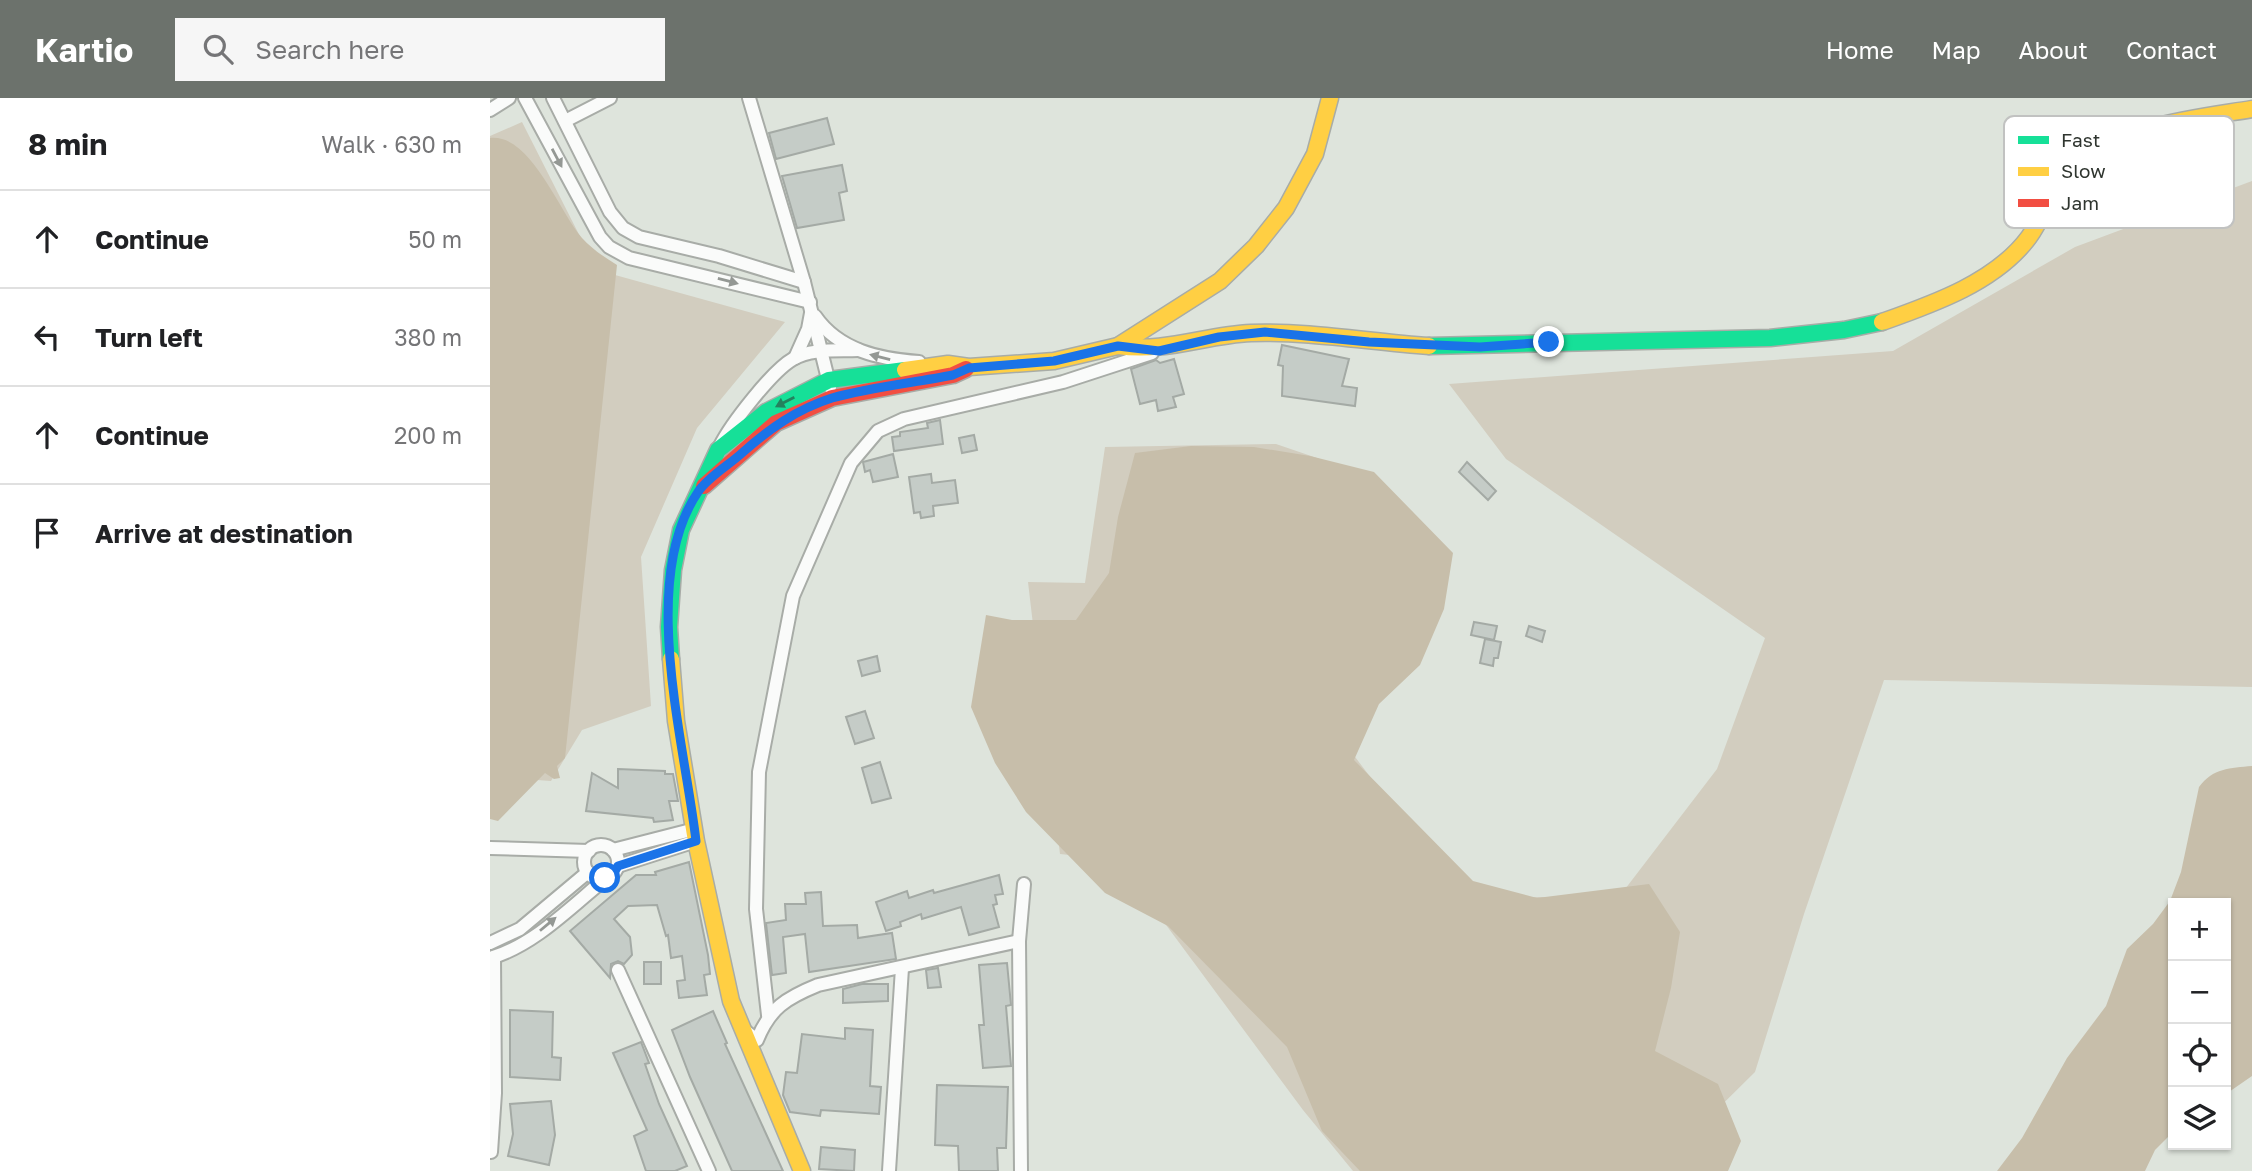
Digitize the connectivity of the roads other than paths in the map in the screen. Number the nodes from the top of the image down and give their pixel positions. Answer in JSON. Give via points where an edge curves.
{"nodes":[{"id":1,"x":509,"y":98,"type":"edge"},
{"id":2,"x":525,"y":98,"type":"edge"},
{"id":3,"x":553,"y":98,"type":"edge"},
{"id":4,"x":610,"y":98,"type":"edge"},
{"id":5,"x":749,"y":98,"type":"edge"},
{"id":6,"x":1330,"y":98,"type":"edge"},
{"id":7,"x":2252,"y":109,"type":"edge"},
{"id":8,"x":490,"y":110,"type":"edge"},
{"id":9,"x":2216,"y":116,"type":"edge"},
{"id":10,"x":565,"y":121,"type":"junction"},
{"id":11,"x":2035,"y":228,"type":"edge"},
{"id":12,"x":639,"y":237,"type":"junction"},
{"id":13,"x":629,"y":258,"type":"junction"},
{"id":14,"x":804,"y":282,"type":"junction"},
{"id":15,"x":810,"y":306,"type":"junction"},
{"id":16,"x":1118,"y":346,"type":"junction"},
{"id":17,"x":822,"y":351,"type":"junction"},
{"id":18,"x":858,"y":351,"type":"junction"},
{"id":19,"x":1159,"y":351,"type":"junction"},
{"id":20,"x":794,"y":358,"type":"junction"},
{"id":21,"x":948,"y":364,"type":"junction"},
{"id":22,"x":969,"y":368,"type":"junction"},
{"id":23,"x":829,"y":380,"type":"junction"},
{"id":24,"x":832,"y":398,"type":"junction"},
{"id":25,"x":718,"y":450,"type":"junction"},
{"id":26,"x":699,"y":491,"type":"junction"},
{"id":27,"x":695,"y":835,"type":"junction"},
{"id":28,"x":490,"y":848,"type":"edge"},
{"id":29,"x":613,"y":850,"type":"junction"},
{"id":30,"x":589,"y":851,"type":"junction"},
{"id":31,"x":618,"y":866,"type":"junction"},
{"id":32,"x":588,"y":872,"type":"junction"},
{"id":33,"x":605,"y":878,"type":"junction"},
{"id":34,"x":1024,"y":884,"type":"dead end"},
{"id":35,"x":1019,"y":941,"type":"junction"},
{"id":36,"x":490,"y":943,"type":"edge"},
{"id":37,"x":492,"y":958,"type":"edge"},
{"id":38,"x":902,"y":968,"type":"junction"},
{"id":39,"x":618,"y":970,"type":"dead end"},
{"id":40,"x":768,"y":1015,"type":"junction"},
{"id":41,"x":741,"y":1028,"type":"junction"},
{"id":42,"x":493,"y":1092,"type":"edge"},
{"id":43,"x":491,"y":1152,"type":"edge"},
{"id":44,"x":708,"y":1170,"type":"edge"},
{"id":45,"x":802,"y":1171,"type":"edge"},
{"id":46,"x":889,"y":1171,"type":"edge"},
{"id":47,"x":1021,"y":1171,"type":"edge"}],
"edges":[{"from":1,"to":8,"type":"street"},
{"from":2,"to":13,"type":"street","one_way":true,"via":[[600,237]]},
{"from":3,"to":10,"type":"street"},
{"from":4,"to":10,"type":"street"},
{"from":5,"to":14,"type":"street"},
{"from":6,"to":16,"type":"main road","via":[[1315,154],[1286,208],[1256,246],[1220,281]]},
{"from":7,"to":9,"type":"main road"},
{"from":10,"to":12,"type":"street","via":[[610,212],[623,228]]},
{"from":11,"to":19,"type":"main road","via":[[1997,266],[1957,292],[1865,329],[1782,338],[1576,340],[1480,347],[1265,332]]},
{"from":12,"to":13,"type":"street"},
{"from":12,"to":14,"type":"street"},
{"from":13,"to":15,"type":"street","one_way":true},
{"from":14,"to":15,"type":"street"},
{"from":15,"to":17,"type":"street"},
{"from":15,"to":18,"type":"street","via":[[834,335]]},
{"from":15,"to":20,"type":"street","via":[[808,328]]},
{"from":16,"to":19,"type":"main road"},
{"from":16,"to":22,"type":"main road","via":[[1054,361]]},
{"from":17,"to":18,"type":"street"},
{"from":17,"to":20,"type":"street"},
{"from":17,"to":23,"type":"street"},
{"from":21,"to":18,"type":"street","one_way":true,"via":[[894,360]]},
{"from":19,"to":40,"type":"street","via":[[1063,382],[904,419],[878,431],[851,463],[793,596],[760,772],[756,909]]},
{"from":20,"to":25,"type":"street","via":[[739,416]]},
{"from":21,"to":22,"type":"main road"},
{"from":21,"to":23,"type":"main road"},
{"from":22,"to":24,"type":"main road"},
{"from":23,"to":24,"type":"street"},
{"from":23,"to":25,"type":"main road","one_way":true,"via":[[766,412]]},
{"from":24,"to":26,"type":"main road","via":[[776,424]]},
{"from":25,"to":26,"type":"main road"},
{"from":26,"to":27,"type":"main road","via":[[681,530],[669,627],[676,721]]},
{"from":27,"to":29,"type":"street"},
{"from":27,"to":31,"type":"street"},
{"from":27,"to":41,"type":"main road"},
{"from":28,"to":30,"type":"street"},
{"from":29,"to":30,"type":"street","via":[[601,845]]},
{"from":29,"to":31,"type":"street"},
{"from":30,"to":32,"type":"street","via":[[584,862]]},
{"from":31,"to":33,"type":"street"},
{"from":32,"to":33,"type":"street"},
{"from":32,"to":36,"type":"street","via":[[520,929]]},
{"from":37,"to":33,"type":"street","one_way":true,"via":[[532,938]]},
{"from":34,"to":35,"type":"street"},
{"from":35,"to":38,"type":"street"},
{"from":35,"to":47,"type":"street"},
{"from":37,"to":42,"type":"street"},
{"from":38,"to":40,"type":"street","via":[[818,985],[794,995]]},
{"from":38,"to":46,"type":"street"},
{"from":39,"to":44,"type":"street"},
{"from":40,"to":41,"type":"street","via":[[757,1040]]},
{"from":41,"to":45,"type":"main road"},
{"from":42,"to":43,"type":"street"}]}
